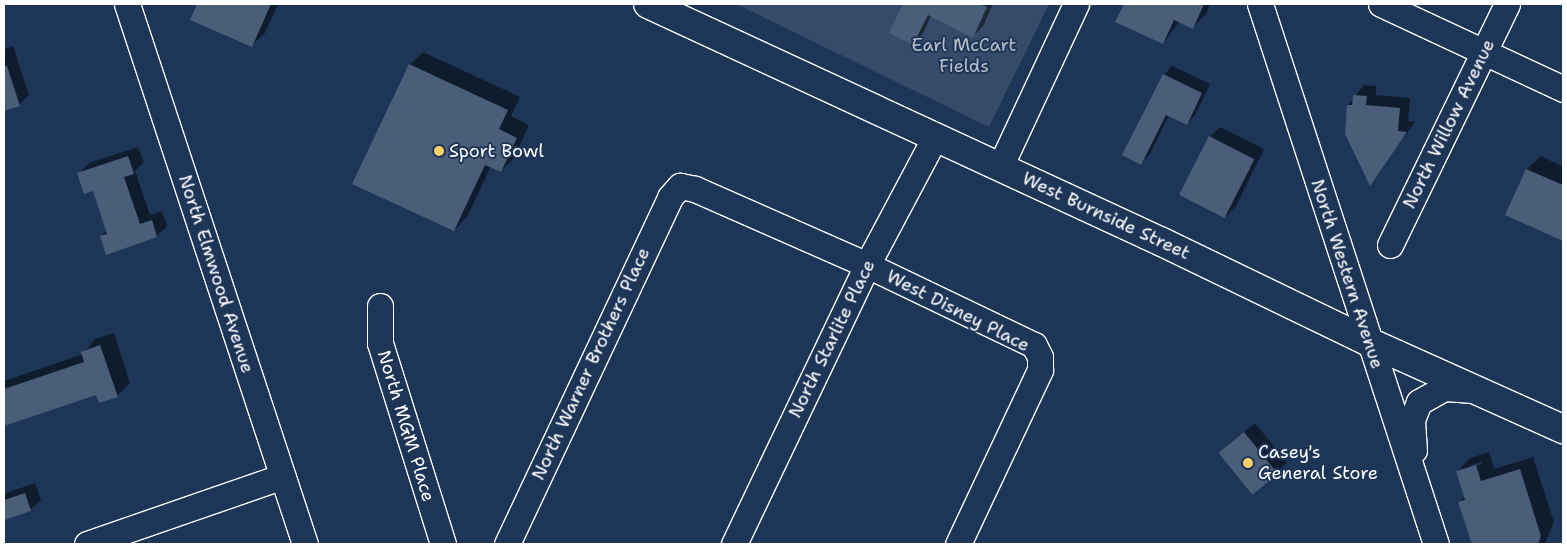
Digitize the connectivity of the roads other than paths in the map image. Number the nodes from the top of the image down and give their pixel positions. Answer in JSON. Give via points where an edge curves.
{"nodes":[{"id":1,"x":127,"y":4,"type":"edge"},
{"id":2,"x":648,"y":4,"type":"edge"},
{"id":3,"x":1076,"y":4,"type":"edge"},
{"id":4,"x":1260,"y":4,"type":"edge"},
{"id":5,"x":1381,"y":4,"type":"edge"},
{"id":6,"x":1507,"y":4,"type":"edge"},
{"id":7,"x":1485,"y":52,"type":"junction"},
{"id":8,"x":1563,"y":89,"type":"edge"},
{"id":9,"x":934,"y":137,"type":"junction"},
{"id":10,"x":1000,"y":167,"type":"junction"},
{"id":11,"x":680,"y":186,"type":"joint"},
{"id":12,"x":1390,"y":245,"type":"dead end"},
{"id":13,"x":867,"y":265,"type":"junction"},
{"id":14,"x":380,"y":306,"type":"dead end"},
{"id":15,"x":1369,"y":342,"type":"junction"},
{"id":16,"x":1482,"y":392,"type":"junction"},
{"id":17,"x":1563,"y":429,"type":"edge"},
{"id":18,"x":283,"y":476,"type":"junction"},
{"id":19,"x":1418,"y":490,"type":"junction"},
{"id":20,"x":87,"y":544,"type":"edge"},
{"id":21,"x":305,"y":544,"type":"edge"},
{"id":22,"x":443,"y":544,"type":"edge"},
{"id":23,"x":507,"y":544,"type":"edge"},
{"id":24,"x":734,"y":544,"type":"edge"},
{"id":25,"x":958,"y":544,"type":"edge"},
{"id":26,"x":1436,"y":544,"type":"edge"}],
"edges":[{"from":1,"to":18,"type":"street","name":"North Elmwood Avenue"},
{"from":2,"to":9,"type":"main road","name":"West Burnside Street"},
{"from":3,"to":10,"type":"street"},
{"from":4,"to":15,"type":"street","name":"North Western Avenue"},
{"from":5,"to":7,"type":"street"},
{"from":6,"to":7,"type":"street","name":"North Willow Avenue"},
{"from":7,"to":8,"type":"street"},
{"from":7,"to":12,"type":"street","name":"North Willow Avenue"},
{"from":9,"to":10,"type":"main road","name":"West Burnside Street"},
{"from":9,"to":13,"type":"street","name":"North Starlite Place"},
{"from":10,"to":15,"type":"main road","name":"West Burnside Street"},
{"from":11,"to":13,"type":"street","name":"West Disney Place","via":[[694,189]]},
{"from":11,"to":23,"type":"street","name":"North Warner Brothers Place","via":[[670,197]]},
{"from":13,"to":24,"type":"street","name":"North Starlite Place"},
{"from":13,"to":25,"type":"street","name":"West Disney Place","via":[[1034,345],[1040,357],[1040,370]]},
{"from":14,"to":22,"type":"street","name":"North MGM Place","via":[[380,343]]},
{"from":15,"to":16,"type":"main road","name":"West Burnside Street"},
{"from":15,"to":19,"type":"street","name":"North Western Avenue"},
{"from":16,"to":17,"type":"main road","name":"West Burnside Street"},
{"from":16,"to":19,"type":"street","via":[[1454,386],[1419,402],[1412,420]]},
{"from":18,"to":20,"type":"street"},
{"from":18,"to":21,"type":"street","name":"North Elmwood Avenue"},
{"from":19,"to":26,"type":"street","name":"North Western Avenue"}]}
